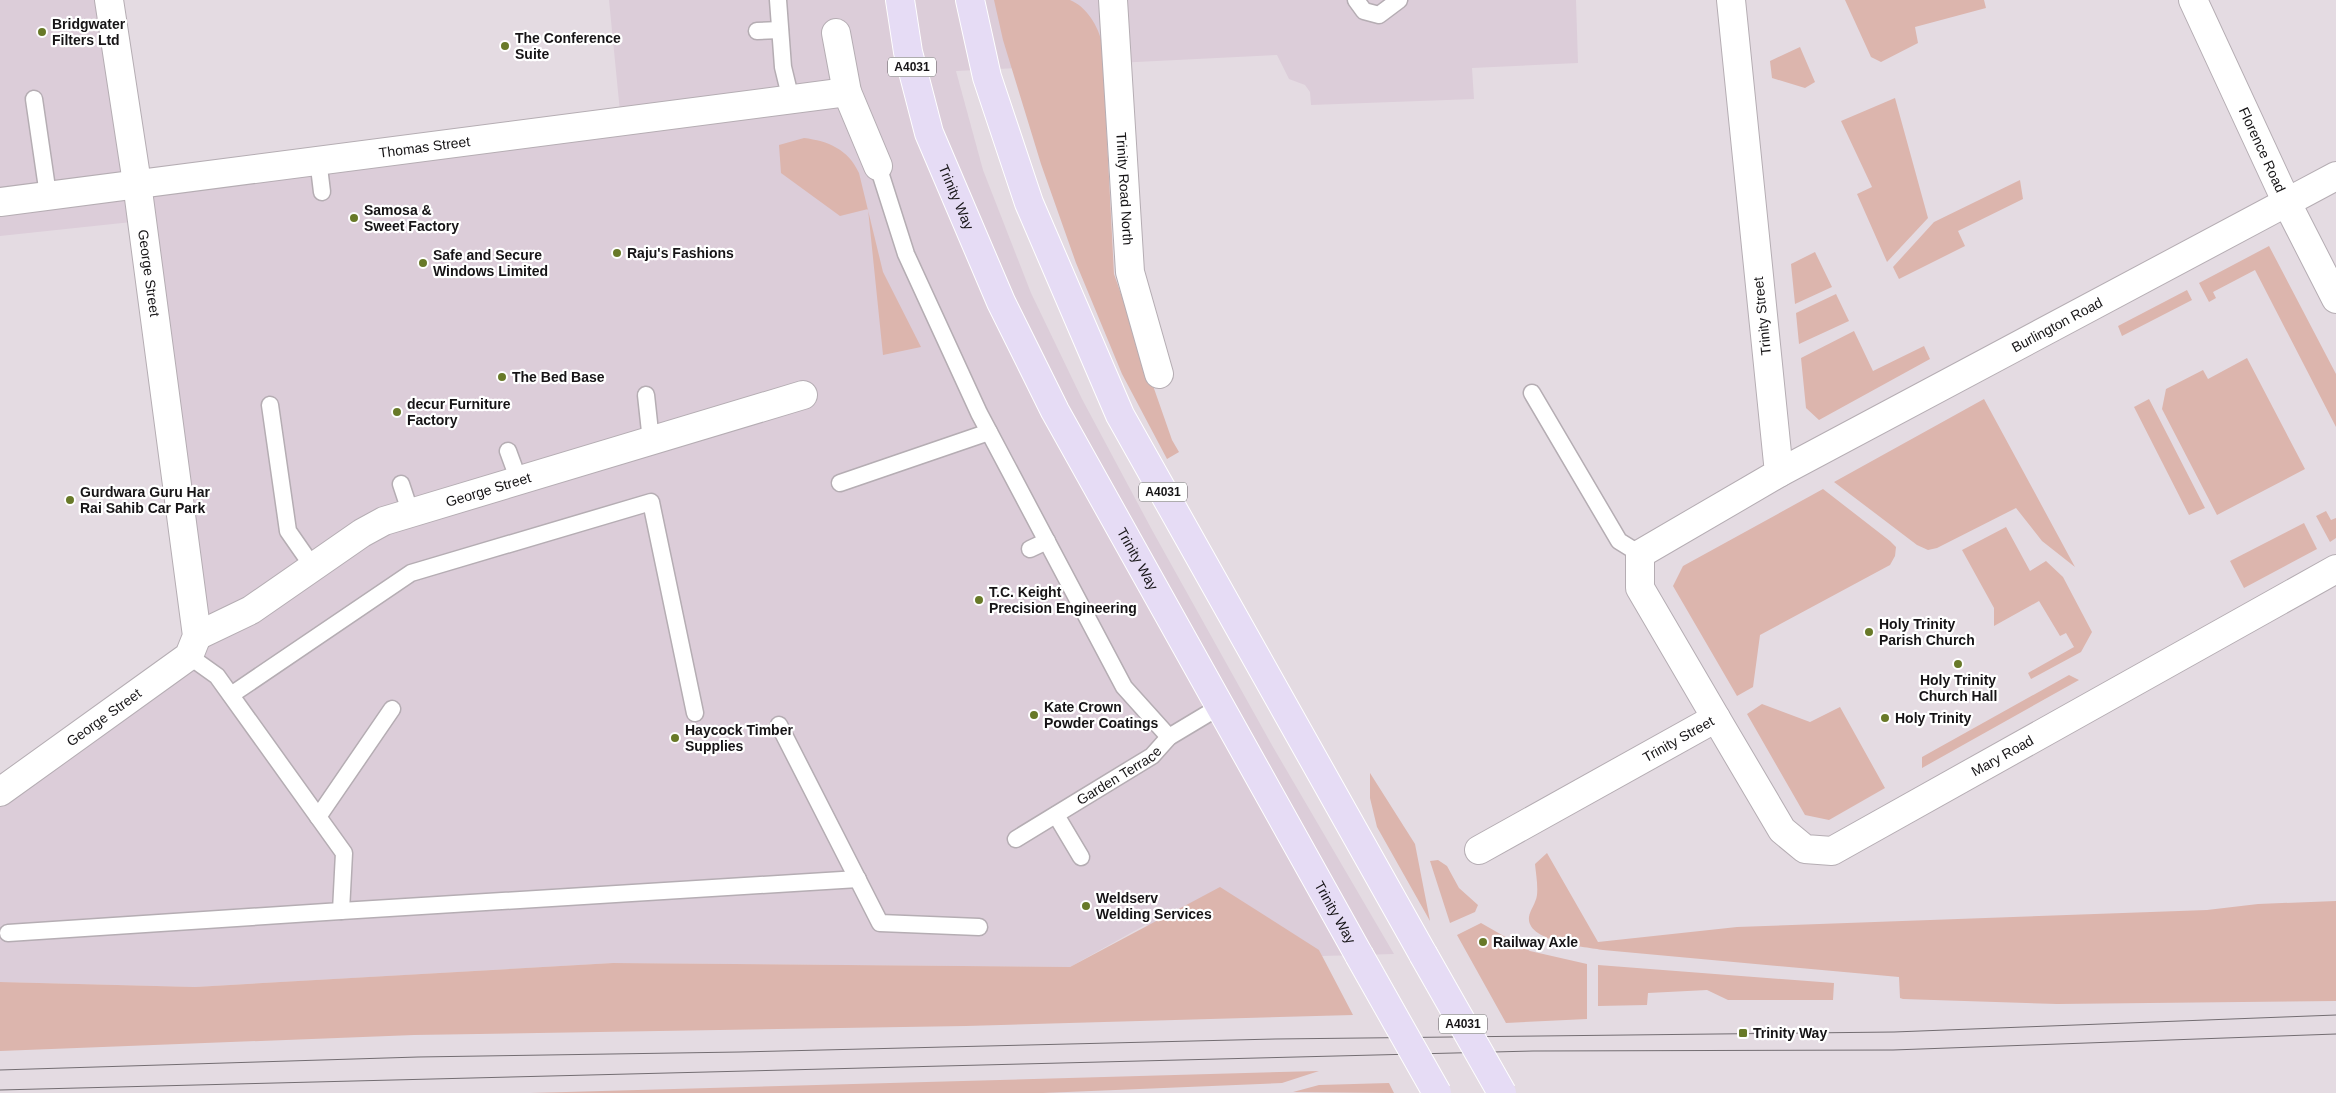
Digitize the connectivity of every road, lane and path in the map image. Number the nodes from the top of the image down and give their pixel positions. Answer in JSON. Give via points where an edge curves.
{"nodes":[{"id":1,"x":109,"y":0,"type":"edge"},
{"id":2,"x":778,"y":0,"type":"edge"},
{"id":3,"x":900,"y":0,"type":"edge"},
{"id":4,"x":970,"y":0,"type":"edge"},
{"id":5,"x":1112,"y":0,"type":"edge"},
{"id":6,"x":1356,"y":0,"type":"edge"},
{"id":7,"x":1399,"y":0,"type":"edge"},
{"id":8,"x":1731,"y":0,"type":"edge"},
{"id":9,"x":2193,"y":0,"type":"edge"},
{"id":10,"x":780,"y":30,"type":"junction"},
{"id":11,"x":757,"y":31,"type":"dead end"},
{"id":12,"x":836,"y":33,"type":"dead end"},
{"id":13,"x":847,"y":92,"type":"junction"},
{"id":14,"x":34,"y":99,"type":"dead end"},
{"id":15,"x":791,"y":100,"type":"junction"},
{"id":16,"x":318,"y":159,"type":"junction"},
{"id":17,"x":878,"y":166,"type":"joint"},
{"id":18,"x":2336,"y":176,"type":"edge"},
{"id":19,"x":137,"y":183,"type":"junction"},
{"id":20,"x":322,"y":192,"type":"dead end"},
{"id":21,"x":48,"y":195,"type":"junction"},
{"id":22,"x":0,"y":202,"type":"edge"},
{"id":23,"x":2287,"y":203,"type":"junction"},
{"id":24,"x":2336,"y":299,"type":"edge"},
{"id":25,"x":1159,"y":374,"type":"dead end"},
{"id":26,"x":1532,"y":393,"type":"dead end"},
{"id":27,"x":646,"y":395,"type":"dead end"},
{"id":28,"x":803,"y":395,"type":"dead end"},
{"id":29,"x":270,"y":405,"type":"dead end"},
{"id":30,"x":989,"y":432,"type":"junction"},
{"id":31,"x":651,"y":441,"type":"junction"},
{"id":32,"x":508,"y":451,"type":"dead end"},
{"id":33,"x":1779,"y":472,"type":"junction"},
{"id":34,"x":519,"y":481,"type":"junction"},
{"id":35,"x":840,"y":483,"type":"dead end"},
{"id":36,"x":401,"y":484,"type":"dead end"},
{"id":37,"x":411,"y":514,"type":"junction"},
{"id":38,"x":1047,"y":541,"type":"junction"},
{"id":39,"x":1030,"y":549,"type":"dead end"},
{"id":40,"x":1640,"y":554,"type":"junction"},
{"id":41,"x":313,"y":567,"type":"junction"},
{"id":42,"x":2336,"y":569,"type":"edge"},
{"id":43,"x":193,"y":646,"type":"junction"},
{"id":44,"x":231,"y":695,"type":"junction"},
{"id":45,"x":1219,"y":706,"type":"junction"},
{"id":46,"x":392,"y":709,"type":"dead end"},
{"id":47,"x":695,"y":713,"type":"dead end"},
{"id":48,"x":1716,"y":718,"type":"junction"},
{"id":49,"x":779,"y":725,"type":"dead end"},
{"id":50,"x":1169,"y":737,"type":"junction"},
{"id":51,"x":0,"y":792,"type":"edge"},
{"id":52,"x":1056,"y":814,"type":"junction"},
{"id":53,"x":318,"y":817,"type":"junction"},
{"id":54,"x":1016,"y":839,"type":"dead end"},
{"id":55,"x":1479,"y":850,"type":"dead end"},
{"id":56,"x":1081,"y":858,"type":"dead end"},
{"id":57,"x":858,"y":879,"type":"junction"},
{"id":58,"x":341,"y":912,"type":"junction"},
{"id":59,"x":979,"y":927,"type":"dead end"},
{"id":60,"x":8,"y":933,"type":"dead end"},
{"id":61,"x":1437,"y":1093,"type":"edge"},
{"id":62,"x":1502,"y":1093,"type":"edge"}],
"edges":[{"from":1,"to":19,"type":"street","name":"George Street"},
{"from":2,"to":10,"type":"lane"},
{"from":3,"to":45,"type":"main road","name":"Trinity Way","number":"A4031","via":[[908,52],[929,133],[1001,302],[1054,411]]},
{"from":4,"to":62,"type":"main road","number":"A4031","bridge":true,"via":[[988,77],[1029,204],[1120,415]]},
{"from":5,"to":25,"type":"street","name":"Trinity Road North","via":[[1130,272]]},
{"from":6,"to":7,"type":"lane","via":[[1364,11],[1379,15]]},
{"from":8,"to":33,"type":"street","name":"Trinity Street"},
{"from":9,"to":23,"type":"street","name":"Florence Road"},
{"from":10,"to":11,"type":"lane"},
{"from":10,"to":15,"type":"lane","via":[[784,73]]},
{"from":12,"to":13,"type":"street"},
{"from":13,"to":15,"type":"street","name":"Thomas Street"},
{"from":13,"to":17,"type":"street"},
{"from":14,"to":21,"type":"lane"},
{"from":15,"to":16,"type":"street","name":"Thomas Street"},
{"from":16,"to":19,"type":"street","name":"Thomas Street"},
{"from":16,"to":20,"type":"lane"},
{"from":17,"to":30,"type":"lane","via":[[906,254]]},
{"from":18,"to":23,"type":"street","name":"Burlington Road"},
{"from":19,"to":21,"type":"street","name":"Thomas Street"},
{"from":19,"to":43,"type":"street","name":"George Street"},
{"from":21,"to":22,"type":"street","name":"Thomas Street"},
{"from":23,"to":24,"type":"street","name":"Florence Road"},
{"from":23,"to":33,"type":"street","name":"Burlington Road"},
{"from":26,"to":40,"type":"lane","via":[[1619,541]]},
{"from":27,"to":31,"type":"lane"},
{"from":28,"to":31,"type":"street","name":"George Street"},
{"from":29,"to":41,"type":"lane","via":[[288,531]]},
{"from":30,"to":35,"type":"lane"},
{"from":30,"to":38,"type":"lane"},
{"from":31,"to":34,"type":"street","name":"George Street"},
{"from":32,"to":34,"type":"lane"},
{"from":33,"to":40,"type":"street"},
{"from":34,"to":37,"type":"street","name":"George Street"},
{"from":36,"to":37,"type":"lane"},
{"from":37,"to":41,"type":"street","name":"George Street","via":[[384,521]]},
{"from":38,"to":39,"type":"lane"},
{"from":38,"to":50,"type":"lane","via":[[1089,637],[1124,687]]},
{"from":40,"to":48,"type":"street","name":"Trinity Street","via":[[1640,588]]},
{"from":41,"to":43,"type":"street","name":"George Street"},
{"from":42,"to":48,"type":"street","name":"Mary Road","via":[[1832,851],[1805,848],[1782,830]]},
{"from":43,"to":44,"type":"lane"},
{"from":43,"to":51,"type":"street","name":"George Street"},
{"from":44,"to":47,"type":"lane","via":[[411,573],[651,502]]},
{"from":44,"to":53,"type":"lane"},
{"from":45,"to":50,"type":"lane","name":"Garden Terrace"},
{"from":45,"to":61,"type":"main road","name":"Trinity Way","number":"A4031","bridge":true},
{"from":46,"to":53,"type":"lane"},
{"from":48,"to":55,"type":"street","name":"Trinity Street"},
{"from":49,"to":57,"type":"lane"},
{"from":50,"to":52,"type":"lane","name":"Garden Terrace","via":[[1152,756]]},
{"from":52,"to":54,"type":"lane","name":"Garden Terrace"},
{"from":52,"to":56,"type":"lane"},
{"from":53,"to":58,"type":"lane","via":[[344,853]]},
{"from":57,"to":58,"type":"lane"},
{"from":57,"to":59,"type":"lane","via":[[880,923]]},
{"from":58,"to":60,"type":"lane"}]}
